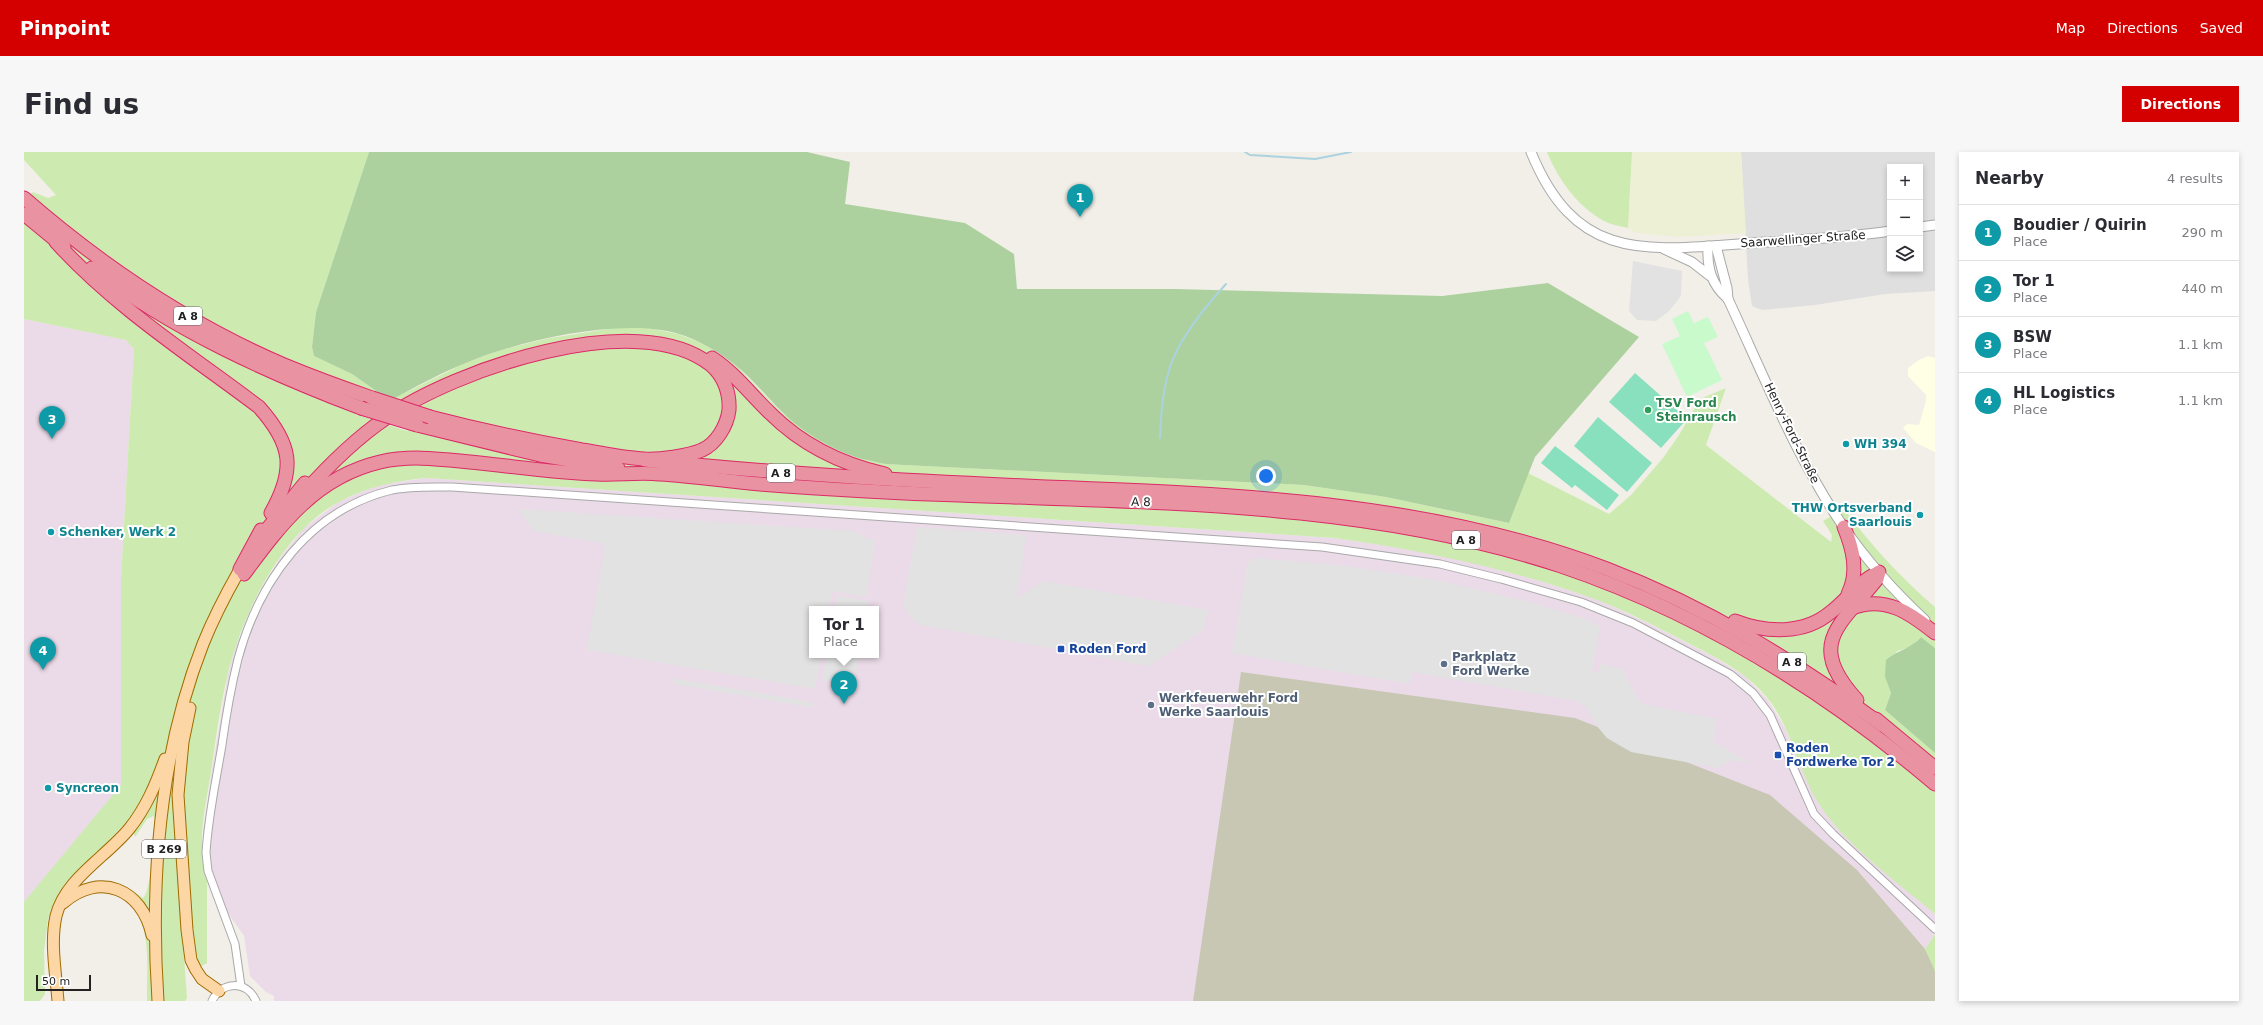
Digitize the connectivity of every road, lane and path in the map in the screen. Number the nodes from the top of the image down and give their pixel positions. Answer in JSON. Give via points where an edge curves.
{"nodes":[{"id":1,"x":1531,"y":152,"type":"edge"},
{"id":2,"x":24,"y":198,"type":"edge"},
{"id":3,"x":24,"y":214,"type":"edge"},
{"id":4,"x":1935,"y":225,"type":"edge"},
{"id":5,"x":1923,"y":227,"type":"edge"},
{"id":6,"x":1887,"y":231,"type":"edge"},
{"id":7,"x":56,"y":242,"type":"junction"},
{"id":8,"x":1712,"y":246,"type":"junction"},
{"id":9,"x":1663,"y":248,"type":"junction"},
{"id":10,"x":1710,"y":276,"type":"junction"},
{"id":11,"x":1728,"y":300,"type":"junction"},
{"id":12,"x":645,"y":460,"type":"junction"},
{"id":13,"x":658,"y":473,"type":"junction"},
{"id":14,"x":916,"y":481,"type":"junction"},
{"id":15,"x":1844,"y":527,"type":"junction"},
{"id":16,"x":241,"y":572,"type":"junction"},
{"id":17,"x":1879,"y":572,"type":"junction"},
{"id":18,"x":1849,"y":604,"type":"junction"},
{"id":19,"x":1696,"y":608,"type":"junction"},
{"id":20,"x":1935,"y":629,"type":"edge"},
{"id":21,"x":1935,"y":633,"type":"edge"},
{"id":22,"x":189,"y":696,"type":"junction"},
{"id":23,"x":1882,"y":725,"type":"junction"},
{"id":24,"x":1935,"y":768,"type":"edge"},
{"id":25,"x":1935,"y":784,"type":"edge"},
{"id":26,"x":59,"y":906,"type":"junction"},
{"id":27,"x":1935,"y":929,"type":"edge"},
{"id":28,"x":156,"y":963,"type":"junction"},
{"id":29,"x":241,"y":986,"type":"junction"},
{"id":30,"x":219,"y":991,"type":"junction"},
{"id":31,"x":58,"y":1001,"type":"edge"},
{"id":32,"x":159,"y":1001,"type":"edge"},
{"id":33,"x":212,"y":1001,"type":"edge"},
{"id":34,"x":256,"y":1001,"type":"edge"}],
"edges":[{"from":1,"to":9,"type":"street","via":[[1555,197],[1586,226],[1626,245]]},
{"from":2,"to":12,"type":"highway","number":"A 8","bridge":true,"via":[[108,266],[202,324],[283,364],[430,417],[543,443]]},
{"from":3,"to":7,"type":"highway","number":"A 8"},
{"from":4,"to":5,"type":"street"},
{"from":6,"to":8,"type":"street","name":"Saarwellinger Straße"},
{"from":7,"to":13,"type":"highway","number":"A 8","bridge":true,"via":[[129,294],[196,335],[278,376],[361,408],[417,425],[540,455]]},
{"from":7,"to":16,"type":"highway","via":[[114,297],[260,407],[281,435],[287,454],[286,483]]},
{"from":8,"to":9,"type":"street","name":"Saarwellinger Straße"},
{"from":8,"to":10,"type":"street","name":"Henry-Ford-Straße","via":[[1708,267]]},
{"from":8,"to":11,"type":"street","name":"Henry-Ford-Straße","via":[[1727,288]]},
{"from":9,"to":10,"type":"street","via":[[1692,262]]},
{"from":10,"to":11,"type":"street","name":"Henry-Ford-Straße"},
{"from":11,"to":15,"type":"street","name":"Henry-Ford-Straße","via":[[1807,466]]},
{"from":12,"to":14,"type":"highway","name":"A 8","number":"A 8","via":[[764,472]]},
{"from":12,"to":16,"type":"highway","via":[[702,450],[712,444],[726,423],[729,399],[726,388],[712,366],[699,357],[661,344],[627,342],[566,348],[503,363],[471,374],[413,401],[353,443],[315,480],[281,519]]},
{"from":13,"to":16,"type":"highway","via":[[596,474],[424,458],[382,461],[338,477],[303,501]]},
{"from":13,"to":25,"type":"highway","name":"A 8","number":"A 8","via":[[688,478],[856,490],[1173,504],[1281,512],[1391,525],[1477,542],[1560,566],[1647,598],[1732,641],[1829,702]]},
{"from":14,"to":16,"type":"highway","via":[[848,464],[811,446],[792,434],[722,365],[703,352],[664,338],[641,335],[599,338],[530,350],[469,368],[410,396],[383,413],[350,439],[311,476],[266,529]]},
{"from":14,"to":19,"type":"highway","name":"A 8","number":"A 8","via":[[1231,495],[1348,507],[1436,521],[1511,538],[1606,569]]},
{"from":15,"to":17,"type":"street","name":"Henry-Ford-Straße"},
{"from":15,"to":18,"type":"highway","via":[[1852,552],[1854,570]]},
{"from":16,"to":22,"type":"main road","name":"B 269","number":"B 269"},
{"from":17,"to":18,"type":"highway","via":[[1877,579]]},
{"from":17,"to":20,"type":"street","name":"Henry-Ford-Straße"},
{"from":18,"to":19,"type":"highway","via":[[1803,627],[1784,630],[1749,627]]},
{"from":18,"to":21,"type":"highway","via":[[1872,603],[1896,607]]},
{"from":18,"to":23,"type":"highway","via":[[1834,632],[1830,656],[1842,683]]},
{"from":19,"to":23,"type":"highway","name":"A 8","number":"A 8","via":[[1795,663]]},
{"from":22,"to":26,"type":"main road","via":[[146,803],[129,828],[75,883]]},
{"from":22,"to":28,"type":"main road","via":[[171,754],[163,805],[158,864]]},
{"from":22,"to":30,"type":"main road","via":[[178,795],[187,930],[191,960],[196,970],[202,979]]},
{"from":22,"to":32,"type":"main road","name":"B 269","number":"B 269","via":[[175,763],[165,835]]},
{"from":23,"to":24,"type":"highway","number":"A 8"},
{"from":26,"to":28,"type":"main road","via":[[74,895],[90,889],[111,887],[129,895],[144,910],[149,921]]},
{"from":26,"to":31,"type":"main road","via":[[54,926]]},
{"from":27,"to":29,"type":"street","via":[[1814,814],[1773,721],[1746,686],[1633,623],[1590,605],[1546,591],[1440,564],[1322,547],[422,487],[392,490],[372,497],[353,504],[321,523],[298,544],[285,561],[247,633],[229,699],[206,853],[208,872],[235,944]]},
{"from":28,"to":32,"type":"main road"},
{"from":29,"to":30,"type":"street","via":[[229,986]]},
{"from":29,"to":34,"type":"street","via":[[250,992]]},
{"from":30,"to":33,"type":"street"}]}
